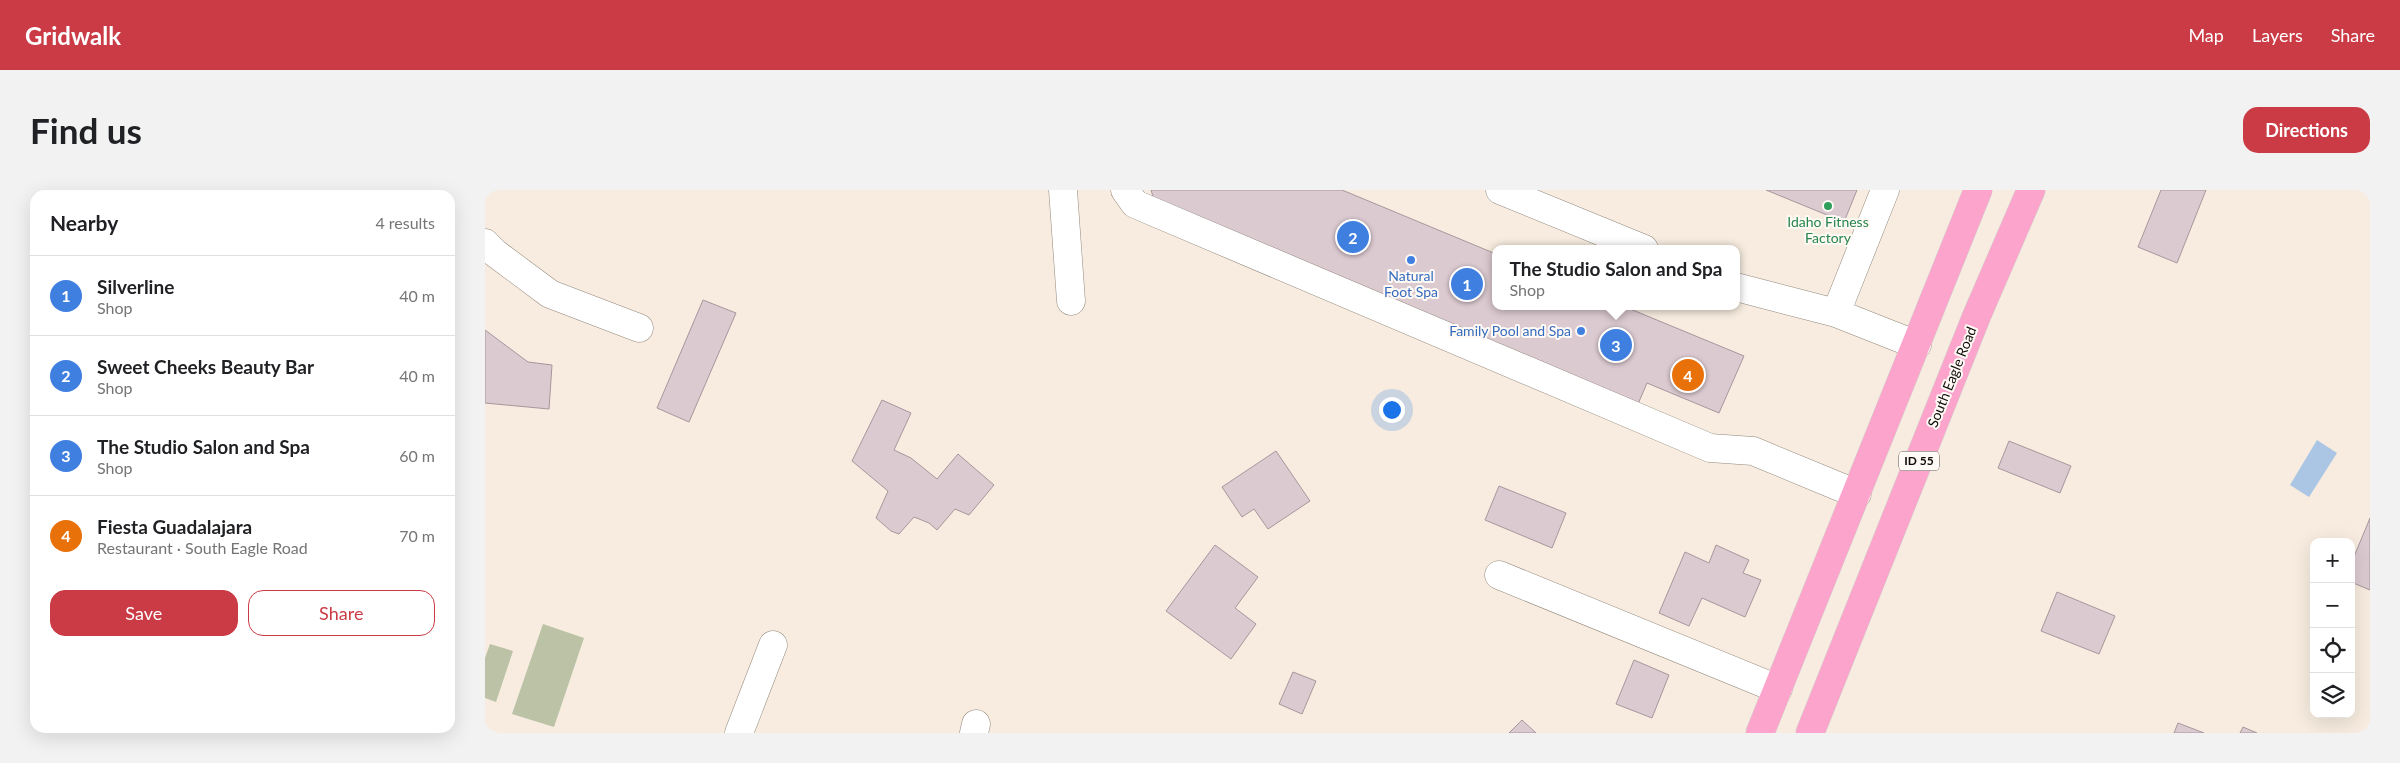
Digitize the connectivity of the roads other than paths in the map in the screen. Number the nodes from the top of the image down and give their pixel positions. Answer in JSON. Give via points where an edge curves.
{"nodes":[{"id":1,"x":1063,"y":190,"type":"edge"},
{"id":2,"x":1125,"y":190,"type":"edge"},
{"id":3,"x":1500,"y":190,"type":"edge"},
{"id":4,"x":1885,"y":190,"type":"edge"},
{"id":5,"x":1978,"y":190,"type":"edge"},
{"id":6,"x":2031,"y":190,"type":"edge"},
{"id":7,"x":485,"y":243,"type":"edge"},
{"id":8,"x":1634,"y":245,"type":"edge"},
{"id":9,"x":1740,"y":287,"type":"edge"},
{"id":10,"x":1071,"y":301,"type":"dead end"},
{"id":11,"x":1835,"y":313,"type":"junction"},
{"id":12,"x":639,"y":328,"type":"dead end"},
{"id":13,"x":1917,"y":345,"type":"junction"},
{"id":14,"x":1857,"y":494,"type":"junction"},
{"id":15,"x":1499,"y":575,"type":"dead end"},
{"id":16,"x":773,"y":645,"type":"dead end"},
{"id":17,"x":1778,"y":689,"type":"junction"},
{"id":18,"x":739,"y":733,"type":"edge"},
{"id":19,"x":1760,"y":733,"type":"edge"},
{"id":20,"x":1810,"y":733,"type":"edge"}],
"edges":[{"from":1,"to":10,"type":"street"},
{"from":2,"to":14,"type":"street","via":[[1135,204],[1710,448],[1753,451]]},
{"from":3,"to":8,"type":"street"},
{"from":4,"to":11,"type":"street"},
{"from":5,"to":13,"type":"highway"},
{"from":6,"to":20,"type":"highway","name":"South Eagle Road","number":"ID 55","via":[[1977,316]]},
{"from":7,"to":12,"type":"street","via":[[549,294]]},
{"from":9,"to":11,"type":"street"},
{"from":11,"to":13,"type":"street"},
{"from":13,"to":14,"type":"highway"},
{"from":14,"to":17,"type":"highway"},
{"from":15,"to":17,"type":"street"},
{"from":16,"to":18,"type":"street"},
{"from":17,"to":19,"type":"highway"}]}
